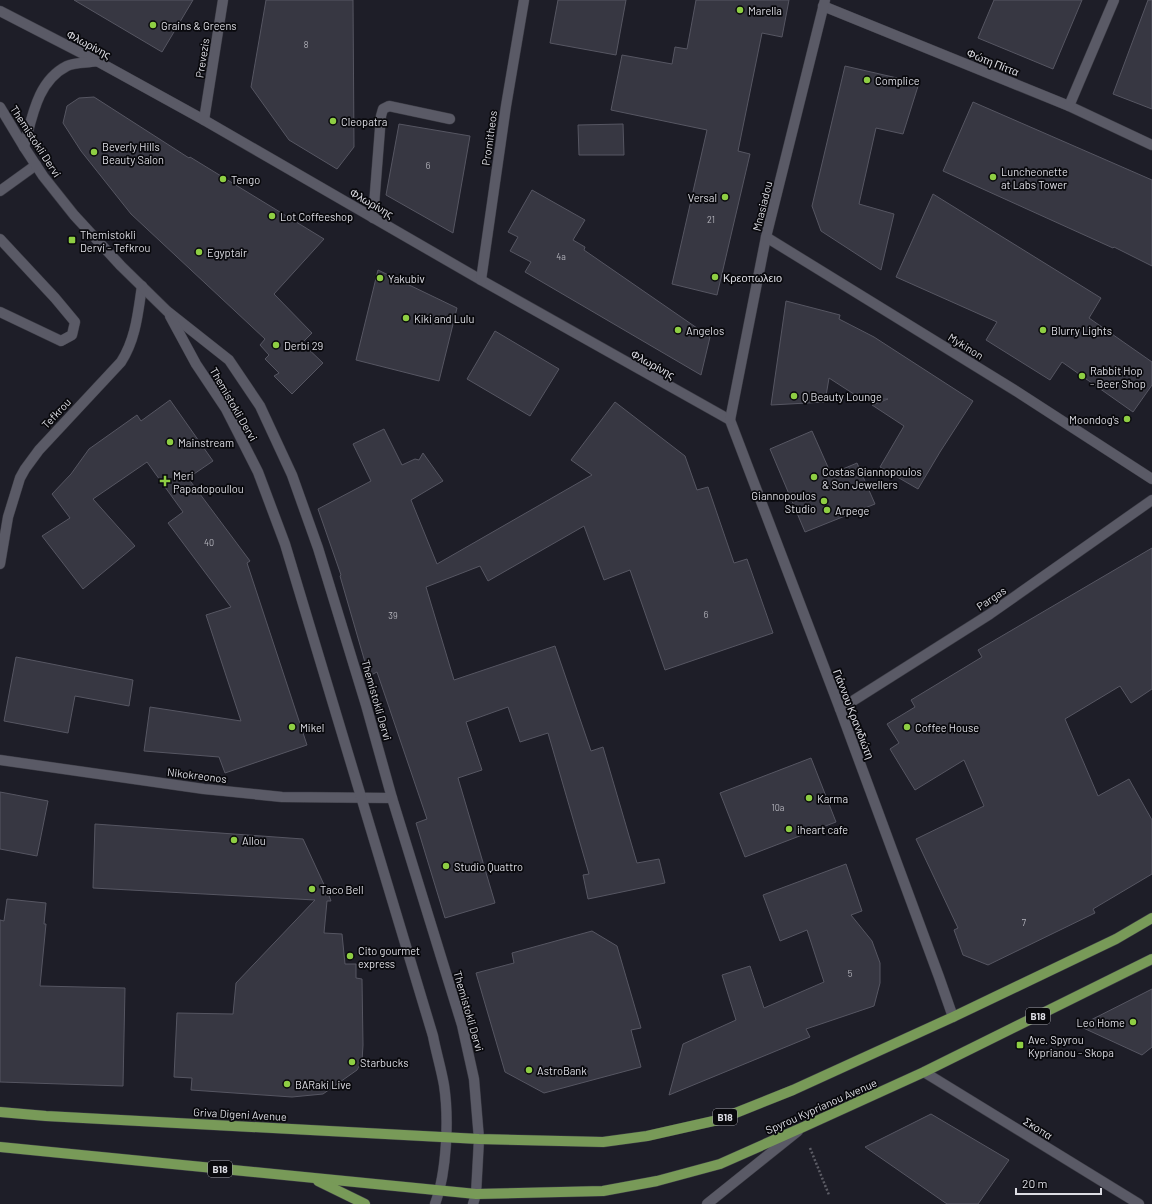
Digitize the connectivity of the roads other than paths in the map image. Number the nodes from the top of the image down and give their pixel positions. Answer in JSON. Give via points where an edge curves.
{"nodes":[{"id":1,"x":223,"y":0,"type":"edge"},
{"id":2,"x":524,"y":0,"type":"edge"},
{"id":3,"x":1114,"y":0,"type":"edge"},
{"id":4,"x":824,"y":3,"type":"edge"},
{"id":5,"x":0,"y":11,"type":"edge"},
{"id":6,"x":97,"y":61,"type":"junction"},
{"id":7,"x":1069,"y":106,"type":"junction"},
{"id":8,"x":0,"y":107,"type":"edge"},
{"id":9,"x":450,"y":119,"type":"dead end"},
{"id":10,"x":204,"y":120,"type":"junction"},
{"id":11,"x":1152,"y":145,"type":"edge"},
{"id":12,"x":24,"y":147,"type":"junction"},
{"id":13,"x":36,"y":165,"type":"junction"},
{"id":14,"x":0,"y":191,"type":"edge"},
{"id":15,"x":373,"y":218,"type":"junction"},
{"id":16,"x":766,"y":237,"type":"junction"},
{"id":17,"x":0,"y":239,"type":"edge"},
{"id":18,"x":481,"y":280,"type":"junction"},
{"id":19,"x":142,"y":286,"type":"junction"},
{"id":20,"x":167,"y":311,"type":"junction"},
{"id":21,"x":0,"y":312,"type":"edge"},
{"id":22,"x":730,"y":420,"type":"junction"},
{"id":23,"x":1152,"y":479,"type":"edge"},
{"id":24,"x":1152,"y":500,"type":"edge"},
{"id":25,"x":4,"y":516,"type":"edge"},
{"id":26,"x":0,"y":564,"type":"edge"},
{"id":27,"x":840,"y":709,"type":"junction"},
{"id":28,"x":0,"y":760,"type":"edge"},
{"id":29,"x":361,"y":798,"type":"junction"},
{"id":30,"x":392,"y":798,"type":"junction"},
{"id":31,"x":1152,"y":918,"type":"edge"},
{"id":32,"x":1152,"y":959,"type":"edge"},
{"id":33,"x":952,"y":1017,"type":"junction"},
{"id":34,"x":924,"y":1072,"type":"junction"},
{"id":35,"x":0,"y":1112,"type":"edge"},
{"id":36,"x":801,"y":1128,"type":"junction"},
{"id":37,"x":446,"y":1136,"type":"junction"},
{"id":38,"x":479,"y":1139,"type":"junction"},
{"id":39,"x":0,"y":1147,"type":"edge"},
{"id":40,"x":311,"y":1178,"type":"junction"},
{"id":41,"x":440,"y":1190,"type":"junction"},
{"id":42,"x":476,"y":1194,"type":"junction"},
{"id":43,"x":365,"y":1204,"type":"edge"},
{"id":44,"x":435,"y":1204,"type":"edge"},
{"id":45,"x":473,"y":1204,"type":"edge"},
{"id":46,"x":707,"y":1204,"type":"edge"},
{"id":47,"x":1139,"y":1204,"type":"edge"}],
"edges":[{"from":1,"to":10,"type":"street","name":"Prevezis"},
{"from":2,"to":18,"type":"street","name":"Promitheos"},
{"from":3,"to":7,"type":"street"},
{"from":4,"to":7,"type":"street","name":"Φώτη Πίττα"},
{"from":4,"to":16,"type":"street","name":"Mnasiadou"},
{"from":5,"to":6,"type":"street","name":"Φλωρίνης"},
{"from":6,"to":10,"type":"street","name":"Φλωρίνης"},
{"from":6,"to":12,"type":"street","via":[[68,65],[52,76],[38,97]]},
{"from":7,"to":11,"type":"street","name":"Φώτη Πίττα"},
{"from":8,"to":12,"type":"street","name":"Themistokli Dervi"},
{"from":9,"to":15,"type":"street","via":[[389,106],[383,109]]},
{"from":10,"to":15,"type":"street","name":"Φλωρίνης"},
{"from":12,"to":13,"type":"street","name":"Themistokli Dervi"},
{"from":13,"to":14,"type":"street"},
{"from":13,"to":19,"type":"street","name":"Themistokli Dervi","via":[[74,215]]},
{"from":15,"to":18,"type":"street","name":"Φλωρίνης"},
{"from":16,"to":22,"type":"street","name":"Mnasiadou"},
{"from":16,"to":23,"type":"street","name":"Mykinon","via":[[1016,391]]},
{"from":17,"to":21,"type":"street","via":[[75,322],[72,335],[61,341]]},
{"from":18,"to":22,"type":"street","name":"Φλωρίνης"},
{"from":19,"to":20,"type":"street","name":"Themistokli Dervi"},
{"from":19,"to":25,"type":"street","name":"Tefkrou","via":[[136,326],[128,351],[121,362],[39,450],[20,478]]},
{"from":20,"to":29,"type":"street","name":"Themistokli Dervi","via":[[196,364],[226,409],[258,472],[285,544]]},
{"from":20,"to":30,"type":"street","name":"Themistokli Dervi","via":[[229,360],[260,406],[292,475],[318,548]]},
{"from":22,"to":27,"type":"street","name":"Γιάννου Κρανιδιώτη"},
{"from":24,"to":27,"type":"street","name":"Pargas","via":[[990,614]]},
{"from":25,"to":26,"type":"street","name":"Tefkrou"},
{"from":27,"to":33,"type":"street","name":"Γιάννου Κρανιδιώτη"},
{"from":28,"to":29,"type":"street","name":"Nikokreonos","via":[[204,789],[282,797]]},
{"from":29,"to":30,"type":"street","name":"Nikokreonos"},
{"from":29,"to":37,"type":"street","name":"Themistokli Dervi","via":[[433,1036],[444,1085]]},
{"from":30,"to":38,"type":"street","name":"Themistokli Dervi","via":[[462,1025],[474,1079]]},
{"from":31,"to":33,"type":"main road","number":"B18","via":[[1116,939]]},
{"from":32,"to":34,"type":"main road","name":"Spyrou Kyprianou Avenue","number":"B18"},
{"from":33,"to":38,"type":"main road","number":"B18","via":[[793,1090],[718,1120],[647,1136],[603,1142]]},
{"from":34,"to":36,"type":"main road","name":"Spyrou Kyprianou Avenue","number":"B18"},
{"from":34,"to":47,"type":"street","name":"Σκοπα"},
{"from":35,"to":37,"type":"main road","name":"Griva Digeni Avenue","number":"B18"},
{"from":36,"to":42,"type":"main road","name":"Spyrou Kyprianou Avenue","number":"B18","via":[[720,1164],[657,1181],[603,1191]]},
{"from":36,"to":46,"type":"street"},
{"from":37,"to":38,"type":"main road","name":"Griva Digeni Avenue","number":"B18"},
{"from":37,"to":41,"type":"street","name":"Themistokli Dervi"},
{"from":38,"to":42,"type":"street","name":"Themistokli Dervi"},
{"from":39,"to":40,"type":"main road","number":"B18"},
{"from":40,"to":41,"type":"main road","number":"B18"},
{"from":40,"to":43,"type":"main road"},
{"from":41,"to":42,"type":"main road","number":"B18"},
{"from":41,"to":44,"type":"street","name":"Themistokli Dervi"},
{"from":42,"to":45,"type":"street","name":"Themistokli Dervi"}]}
